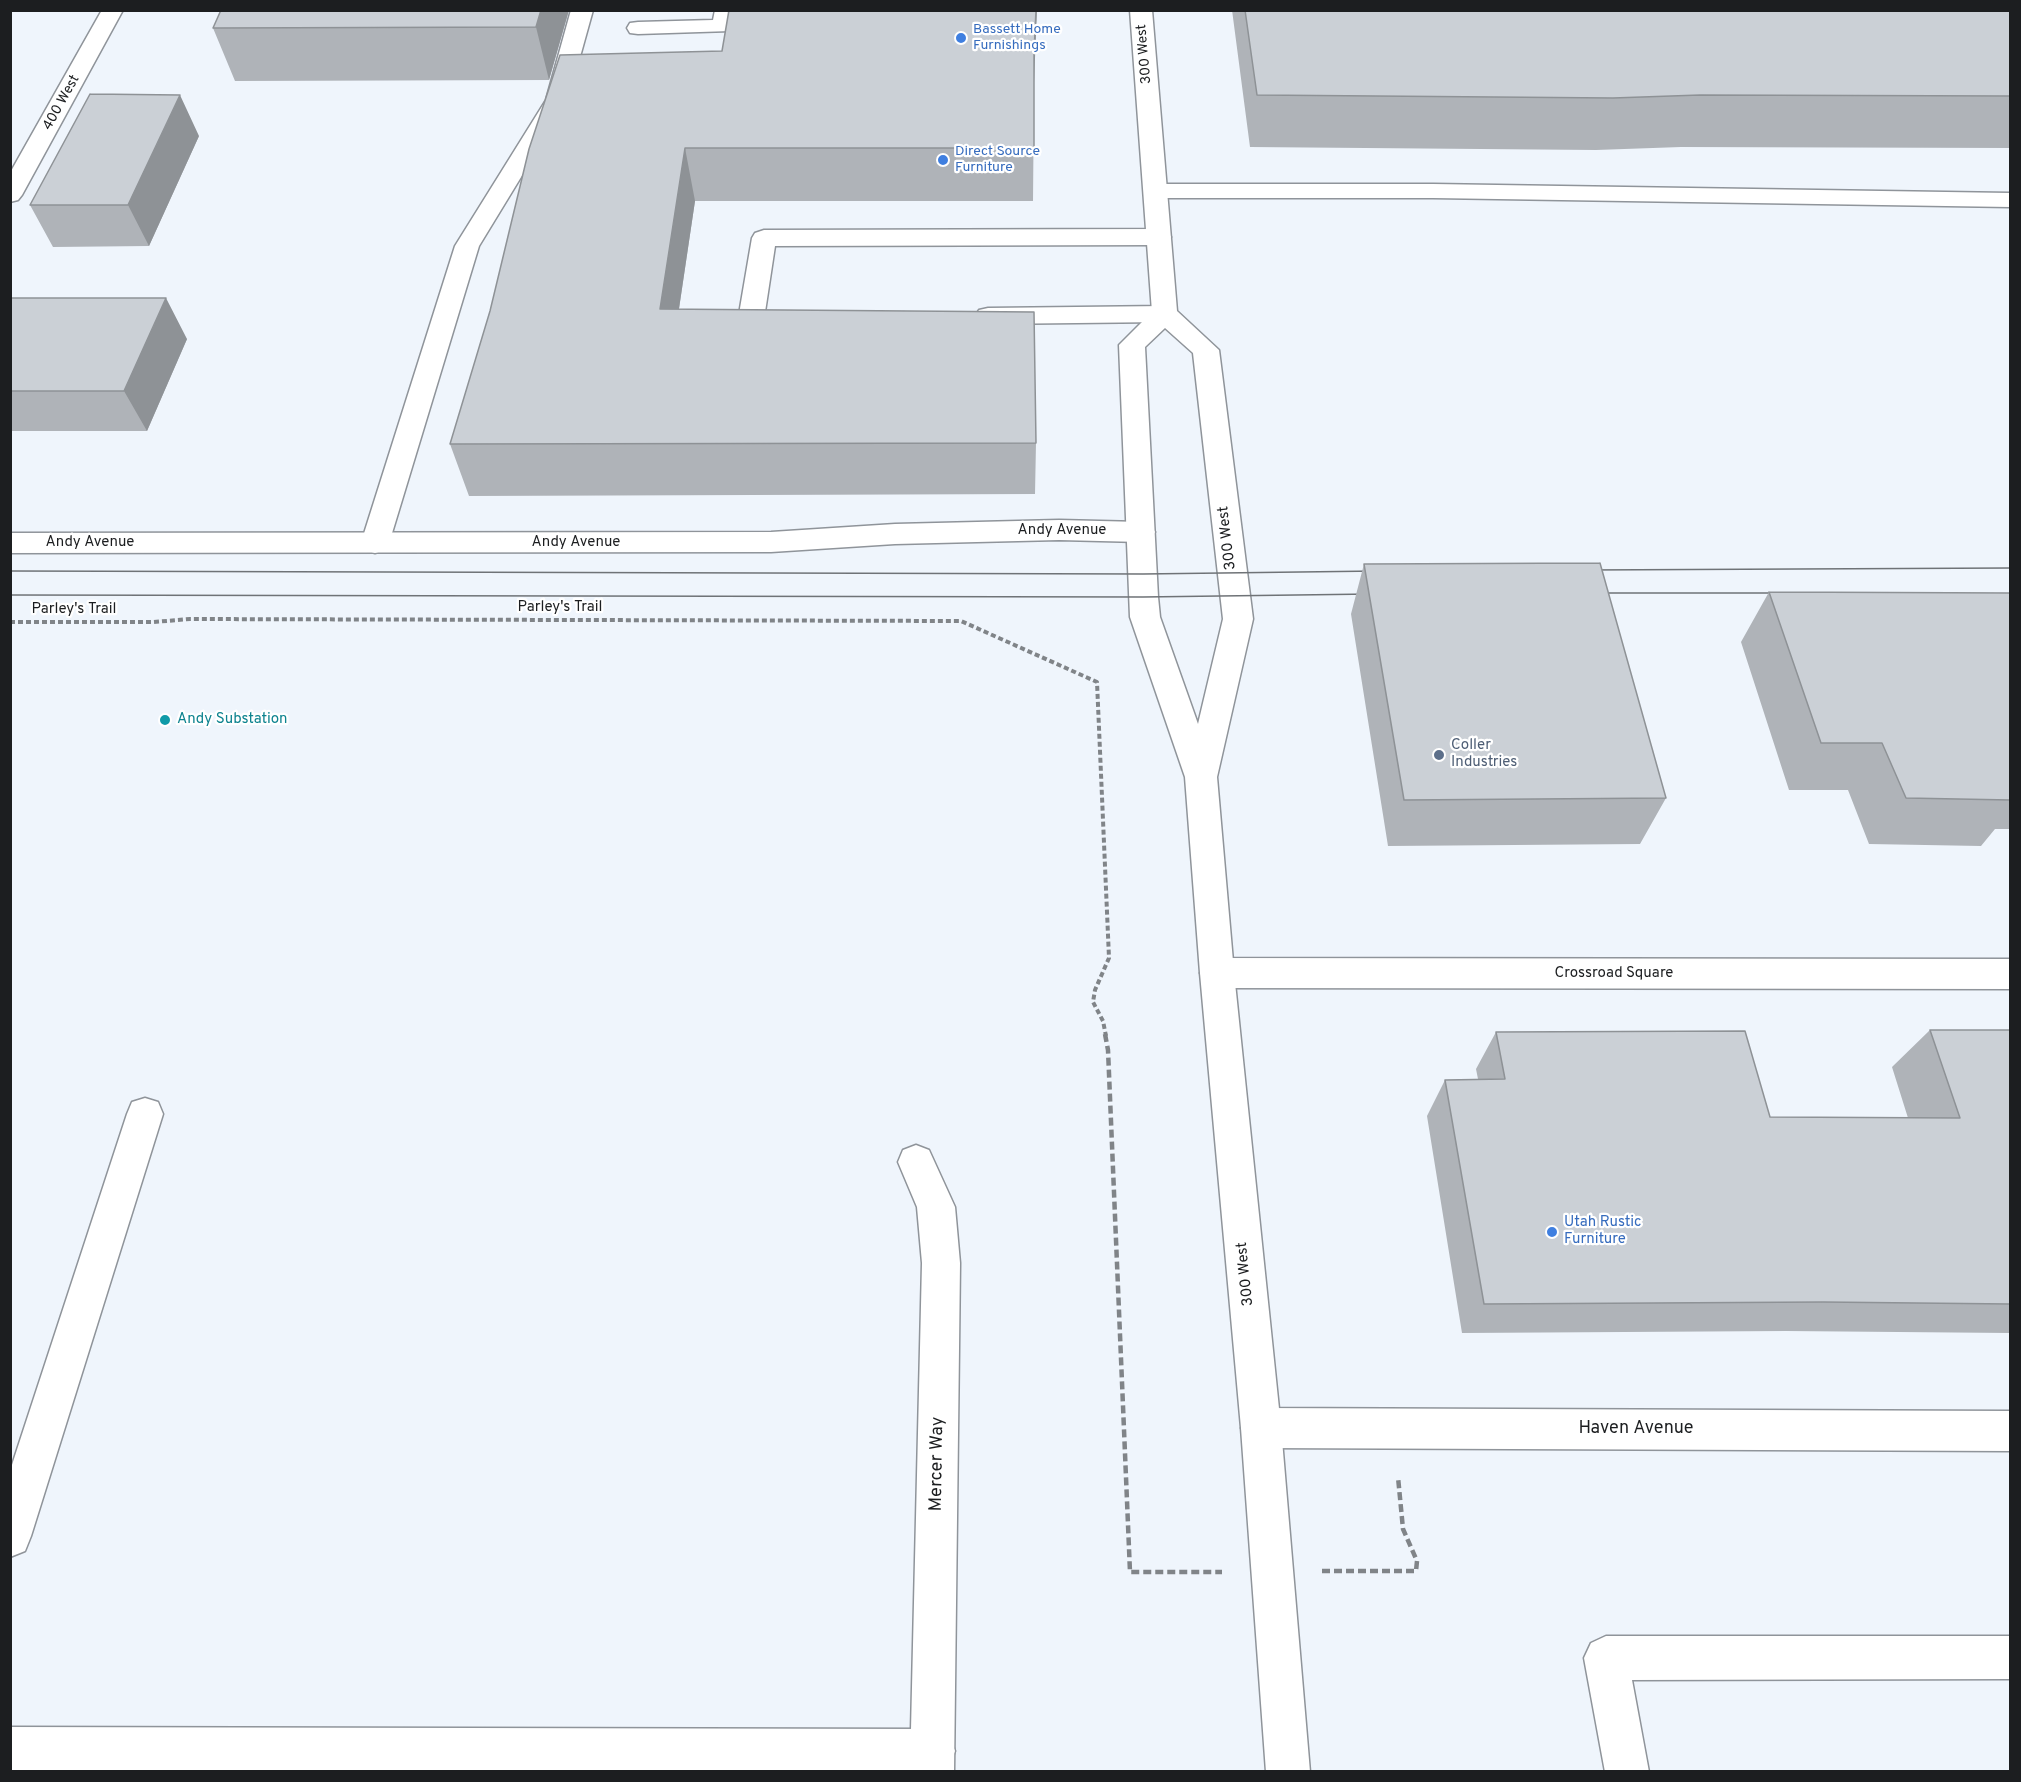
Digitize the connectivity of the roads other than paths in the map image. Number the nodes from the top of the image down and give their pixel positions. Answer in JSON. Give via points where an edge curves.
{"nodes":[{"id":1,"x":113,"y":10,"type":"edge"},
{"id":2,"x":582,"y":10,"type":"edge"},
{"id":3,"x":726,"y":10,"type":"edge"},
{"id":4,"x":1141,"y":10,"type":"edge"},
{"id":5,"x":638,"y":28,"type":"dead end"},
{"id":6,"x":1156,"y":190,"type":"junction"},
{"id":7,"x":10,"y":195,"type":"edge"},
{"id":8,"x":2010,"y":200,"type":"edge"},
{"id":9,"x":1160,"y":237,"type":"junction"},
{"id":10,"x":1165,"y":314,"type":"junction"},
{"id":11,"x":965,"y":317,"type":"edge"},
{"id":12,"x":811,"y":319,"type":"edge"},
{"id":13,"x":1141,"y":532,"type":"junction"},
{"id":14,"x":10,"y":543,"type":"edge"},
{"id":15,"x":375,"y":543,"type":"junction"},
{"id":16,"x":1201,"y":777,"type":"junction"},
{"id":17,"x":1217,"y":973,"type":"junction"},
{"id":18,"x":2010,"y":974,"type":"edge"},
{"id":19,"x":145,"y":1114,"type":"dead end"},
{"id":20,"x":916,"y":1162,"type":"dead end"},
{"id":21,"x":1261,"y":1428,"type":"junction"},
{"id":22,"x":2010,"y":1431,"type":"edge"},
{"id":23,"x":10,"y":1536,"type":"edge"},
{"id":24,"x":2010,"y":1658,"type":"edge"},
{"id":25,"x":21,"y":1757,"type":"edge"},
{"id":26,"x":246,"y":1760,"type":"edge"},
{"id":27,"x":429,"y":1760,"type":"edge"},
{"id":28,"x":649,"y":1760,"type":"edge"},
{"id":29,"x":932,"y":1761,"type":"edge"},
{"id":30,"x":1288,"y":1772,"type":"edge"},
{"id":31,"x":1627,"y":1772,"type":"edge"}],
"edges":[{"from":1,"to":7,"type":"street","name":"400 West"},
{"from":2,"to":15,"type":"street","via":[[557,100],[467,246]]},
{"from":3,"to":5,"type":"street","via":[[723,26]]},
{"from":4,"to":6,"type":"street","name":"300 West"},
{"from":6,"to":8,"type":"street"},
{"from":6,"to":9,"type":"street","name":"300 West"},
{"from":9,"to":10,"type":"street","name":"300 West"},
{"from":9,"to":12,"type":"street","via":[[764,238],[752,320]]},
{"from":10,"to":11,"type":"street"},
{"from":10,"to":13,"type":"street","name":"300 West","via":[[1132,345]]},
{"from":10,"to":16,"type":"street","name":"300 West","via":[[1206,350],[1238,619]]},
{"from":13,"to":15,"type":"street","name":"Andy Avenue","via":[[895,534],[771,542]]},
{"from":13,"to":16,"type":"street","name":"300 West","via":[[1145,618]]},
{"from":14,"to":15,"type":"street","name":"Andy Avenue"},
{"from":16,"to":17,"type":"street","name":"300 West"},
{"from":17,"to":18,"type":"street","name":"Crossroad Square"},
{"from":17,"to":21,"type":"street","name":"300 West"},
{"from":19,"to":23,"type":"street"},
{"from":20,"to":29,"type":"street","name":"Mercer Way","via":[[936,1207],[942,1263]]},
{"from":21,"to":22,"type":"street","name":"Haven Avenue"},
{"from":21,"to":30,"type":"street","name":"300 West"},
{"from":24,"to":31,"type":"street","via":[[1606,1658]]},
{"from":25,"to":26,"type":"street"},
{"from":26,"to":27,"type":"street"},
{"from":27,"to":28,"type":"street"},
{"from":28,"to":29,"type":"street"}]}
